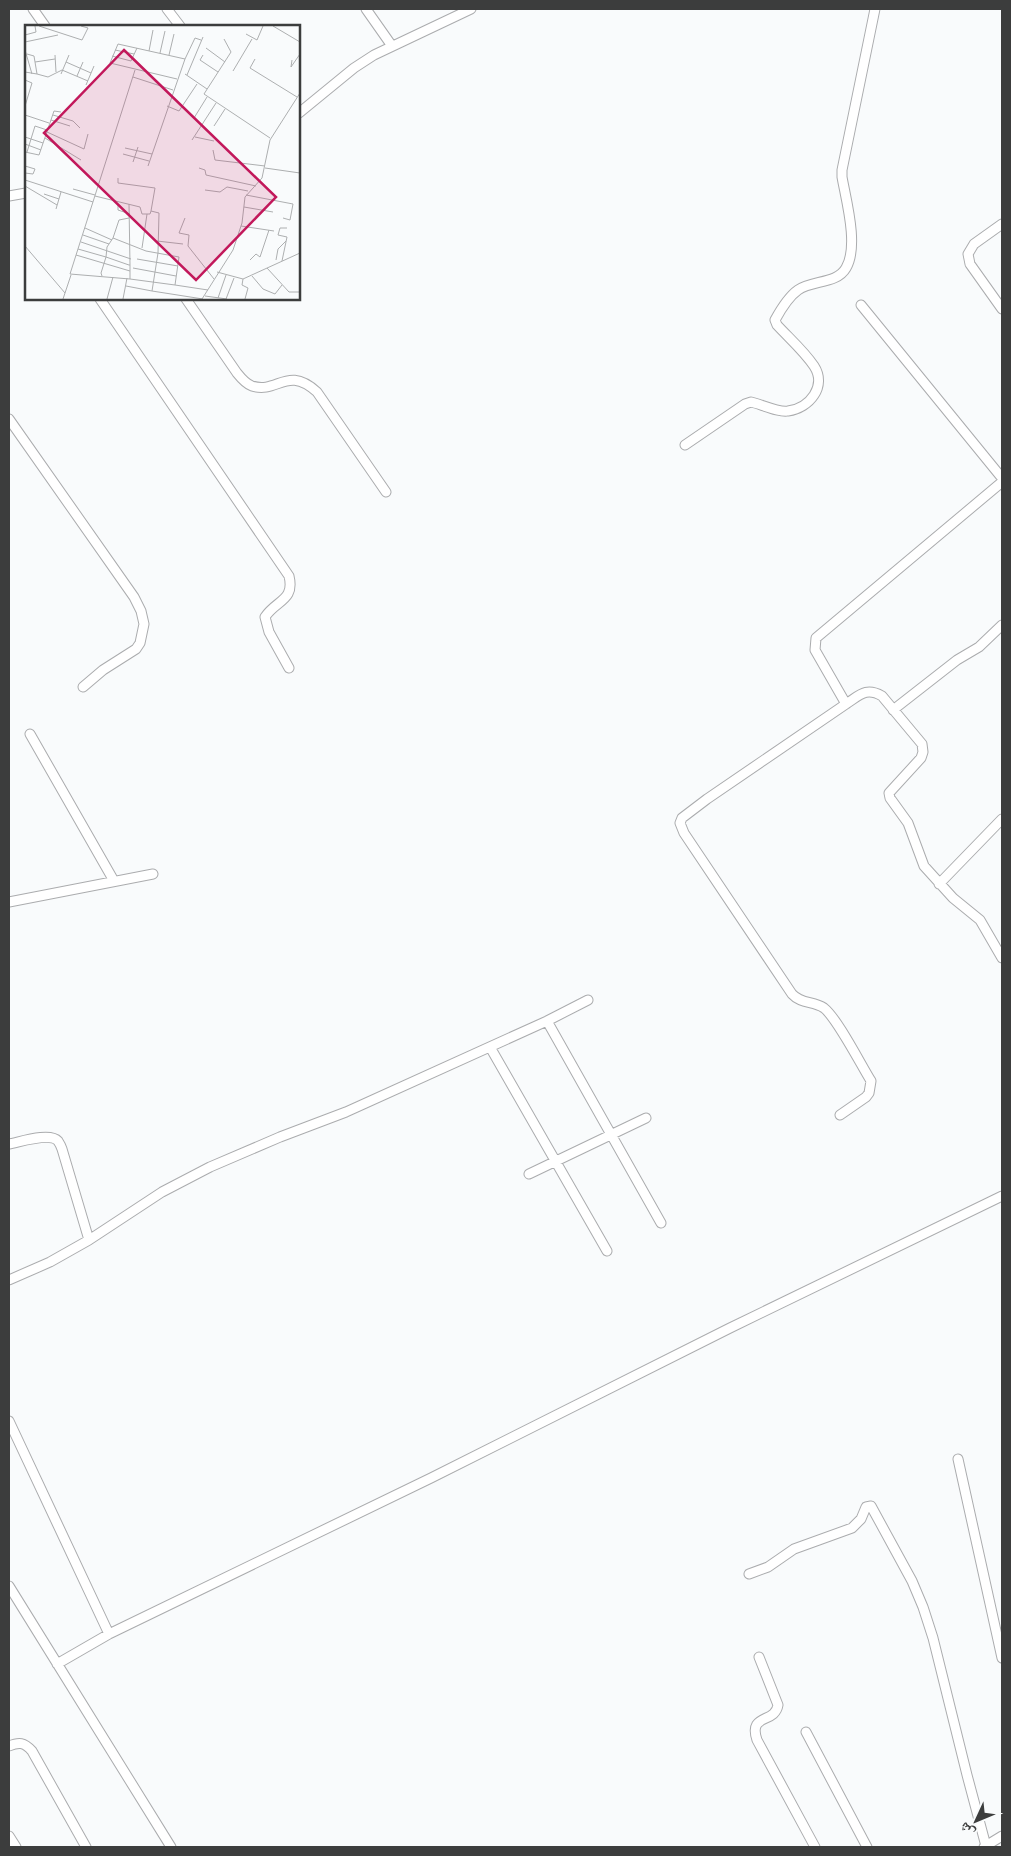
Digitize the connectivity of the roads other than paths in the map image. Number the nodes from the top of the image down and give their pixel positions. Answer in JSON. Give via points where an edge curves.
{"nodes":[{"id":1,"x":33,"y":9,"type":"edge"},
{"id":2,"x":167,"y":9,"type":"edge"},
{"id":3,"x":366,"y":9,"type":"edge"},
{"id":4,"x":471,"y":9,"type":"edge"},
{"id":5,"x":875,"y":9,"type":"edge"},
{"id":6,"x":44,"y":25,"type":"edge"},
{"id":7,"x":179,"y":25,"type":"edge"},
{"id":8,"x":392,"y":46,"type":"junction"},
{"id":9,"x":300,"y":112,"type":"edge"},
{"id":10,"x":25,"y":193,"type":"edge"},
{"id":11,"x":9,"y":196,"type":"edge"},
{"id":12,"x":1002,"y":224,"type":"edge"},
{"id":13,"x":101,"y":300,"type":"edge"},
{"id":14,"x":187,"y":300,"type":"edge"},
{"id":15,"x":861,"y":305,"type":"dead end"},
{"id":16,"x":1002,"y":309,"type":"edge"},
{"id":17,"x":9,"y":419,"type":"edge"},
{"id":18,"x":685,"y":446,"type":"dead end"},
{"id":19,"x":1002,"y":480,"type":"edge"},
{"id":20,"x":386,"y":492,"type":"dead end"},
{"id":21,"x":1002,"y":625,"type":"edge"},
{"id":22,"x":289,"y":668,"type":"dead end"},
{"id":23,"x":83,"y":687,"type":"dead end"},
{"id":24,"x":846,"y":704,"type":"junction"},
{"id":25,"x":894,"y":710,"type":"junction"},
{"id":26,"x":30,"y":734,"type":"dead end"},
{"id":27,"x":1000,"y":821,"type":"edge"},
{"id":28,"x":1002,"y":832,"type":"edge"},
{"id":29,"x":153,"y":874,"type":"dead end"},
{"id":30,"x":114,"y":881,"type":"junction"},
{"id":31,"x":939,"y":884,"type":"junction"},
{"id":32,"x":9,"y":902,"type":"edge"},
{"id":33,"x":1002,"y":957,"type":"edge"},
{"id":34,"x":588,"y":1000,"type":"dead end"},
{"id":35,"x":547,"y":1021,"type":"junction"},
{"id":36,"x":490,"y":1046,"type":"junction"},
{"id":37,"x":840,"y":1115,"type":"dead end"},
{"id":38,"x":646,"y":1118,"type":"dead end"},
{"id":39,"x":611,"y":1134,"type":"junction"},
{"id":40,"x":9,"y":1144,"type":"edge"},
{"id":41,"x":555,"y":1161,"type":"junction"},
{"id":42,"x":528,"y":1174,"type":"dead end"},
{"id":43,"x":1002,"y":1196,"type":"edge"},
{"id":44,"x":661,"y":1223,"type":"dead end"},
{"id":45,"x":89,"y":1240,"type":"junction"},
{"id":46,"x":607,"y":1251,"type":"dead end"},
{"id":47,"x":9,"y":1280,"type":"edge"},
{"id":48,"x":9,"y":1421,"type":"edge"},
{"id":49,"x":958,"y":1459,"type":"dead end"},
{"id":50,"x":750,"y":1574,"type":"dead end"},
{"id":51,"x":9,"y":1586,"type":"edge"},
{"id":52,"x":109,"y":1634,"type":"junction"},
{"id":53,"x":759,"y":1657,"type":"dead end"},
{"id":54,"x":1002,"y":1658,"type":"edge"},
{"id":55,"x":57,"y":1664,"type":"junction"},
{"id":56,"x":806,"y":1732,"type":"dead end"},
{"id":57,"x":9,"y":1746,"type":"edge"},
{"id":58,"x":9,"y":1836,"type":"edge"},
{"id":59,"x":1002,"y":1836,"type":"edge"},
{"id":60,"x":16,"y":1847,"type":"edge"},
{"id":61,"x":86,"y":1847,"type":"edge"},
{"id":62,"x":172,"y":1847,"type":"edge"},
{"id":63,"x":815,"y":1847,"type":"edge"},
{"id":64,"x":867,"y":1847,"type":"edge"},
{"id":65,"x":985,"y":1847,"type":"edge"}],
"edges":[{"from":1,"to":6,"type":"street"},
{"from":2,"to":7,"type":"street"},
{"from":3,"to":8,"type":"street"},
{"from":4,"to":8,"type":"street"},
{"from":5,"to":18,"type":"street","via":[[842,170],[852,232],[849,260],[840,275],[797,290],[775,320],[815,367],[819,385],[802,407],[787,412],[751,402],[745,404]]},
{"from":8,"to":9,"type":"street","via":[[354,68]]},
{"from":10,"to":11,"type":"street"},
{"from":12,"to":16,"type":"street","via":[[974,244],[968,254],[970,264]]},
{"from":13,"to":22,"type":"street","via":[[289,576],[289,594],[264,616],[268,632]]},
{"from":14,"to":20,"type":"street","via":[[245,382],[260,387],[296,380],[317,392]]},
{"from":15,"to":19,"type":"street"},
{"from":17,"to":23,"type":"street","via":[[134,597],[143,618],[142,639],[136,649]]},
{"from":19,"to":24,"type":"street","via":[[816,638],[815,650]]},
{"from":21,"to":25,"type":"street","via":[[979,647],[957,660]]},
{"from":24,"to":25,"type":"street","via":[[866,692],[874,692]]},
{"from":24,"to":37,"type":"street","via":[[707,799],[680,823],[792,994],[800,1000],[819,1005],[832,1016],[870,1081],[866,1097]]},
{"from":25,"to":31,"type":"street","via":[[922,744],[923,752],[889,795],[908,823],[924,866]]},
{"from":26,"to":30,"type":"street"},
{"from":27,"to":28,"type":"street"},
{"from":27,"to":31,"type":"street"},
{"from":29,"to":30,"type":"street"},
{"from":30,"to":32,"type":"street"},
{"from":31,"to":33,"type":"street","via":[[980,920]]},
{"from":34,"to":35,"type":"street"},
{"from":35,"to":36,"type":"street"},
{"from":35,"to":39,"type":"street"},
{"from":36,"to":41,"type":"street"},
{"from":36,"to":45,"type":"street","via":[[346,1112],[210,1167],[162,1192]]},
{"from":38,"to":39,"type":"street"},
{"from":39,"to":41,"type":"street"},
{"from":39,"to":44,"type":"street"},
{"from":40,"to":45,"type":"street","via":[[46,1137],[58,1141]]},
{"from":41,"to":42,"type":"street"},
{"from":41,"to":46,"type":"street"},
{"from":43,"to":52,"type":"street"},
{"from":45,"to":47,"type":"street"},
{"from":48,"to":52,"type":"street"},
{"from":49,"to":54,"type":"street"},
{"from":50,"to":65,"type":"street","via":[[768,1568],[794,1549],[852,1528],[866,1507],[871,1506],[923,1608]]},
{"from":51,"to":55,"type":"street"},
{"from":52,"to":55,"type":"street"},
{"from":53,"to":63,"type":"street","via":[[778,1705],[775,1713],[755,1726],[754,1732]]},
{"from":55,"to":62,"type":"street"},
{"from":56,"to":64,"type":"street"},
{"from":57,"to":61,"type":"street","via":[[24,1744],[32,1751]]},
{"from":58,"to":60,"type":"street"},
{"from":59,"to":65,"type":"street"}]}
